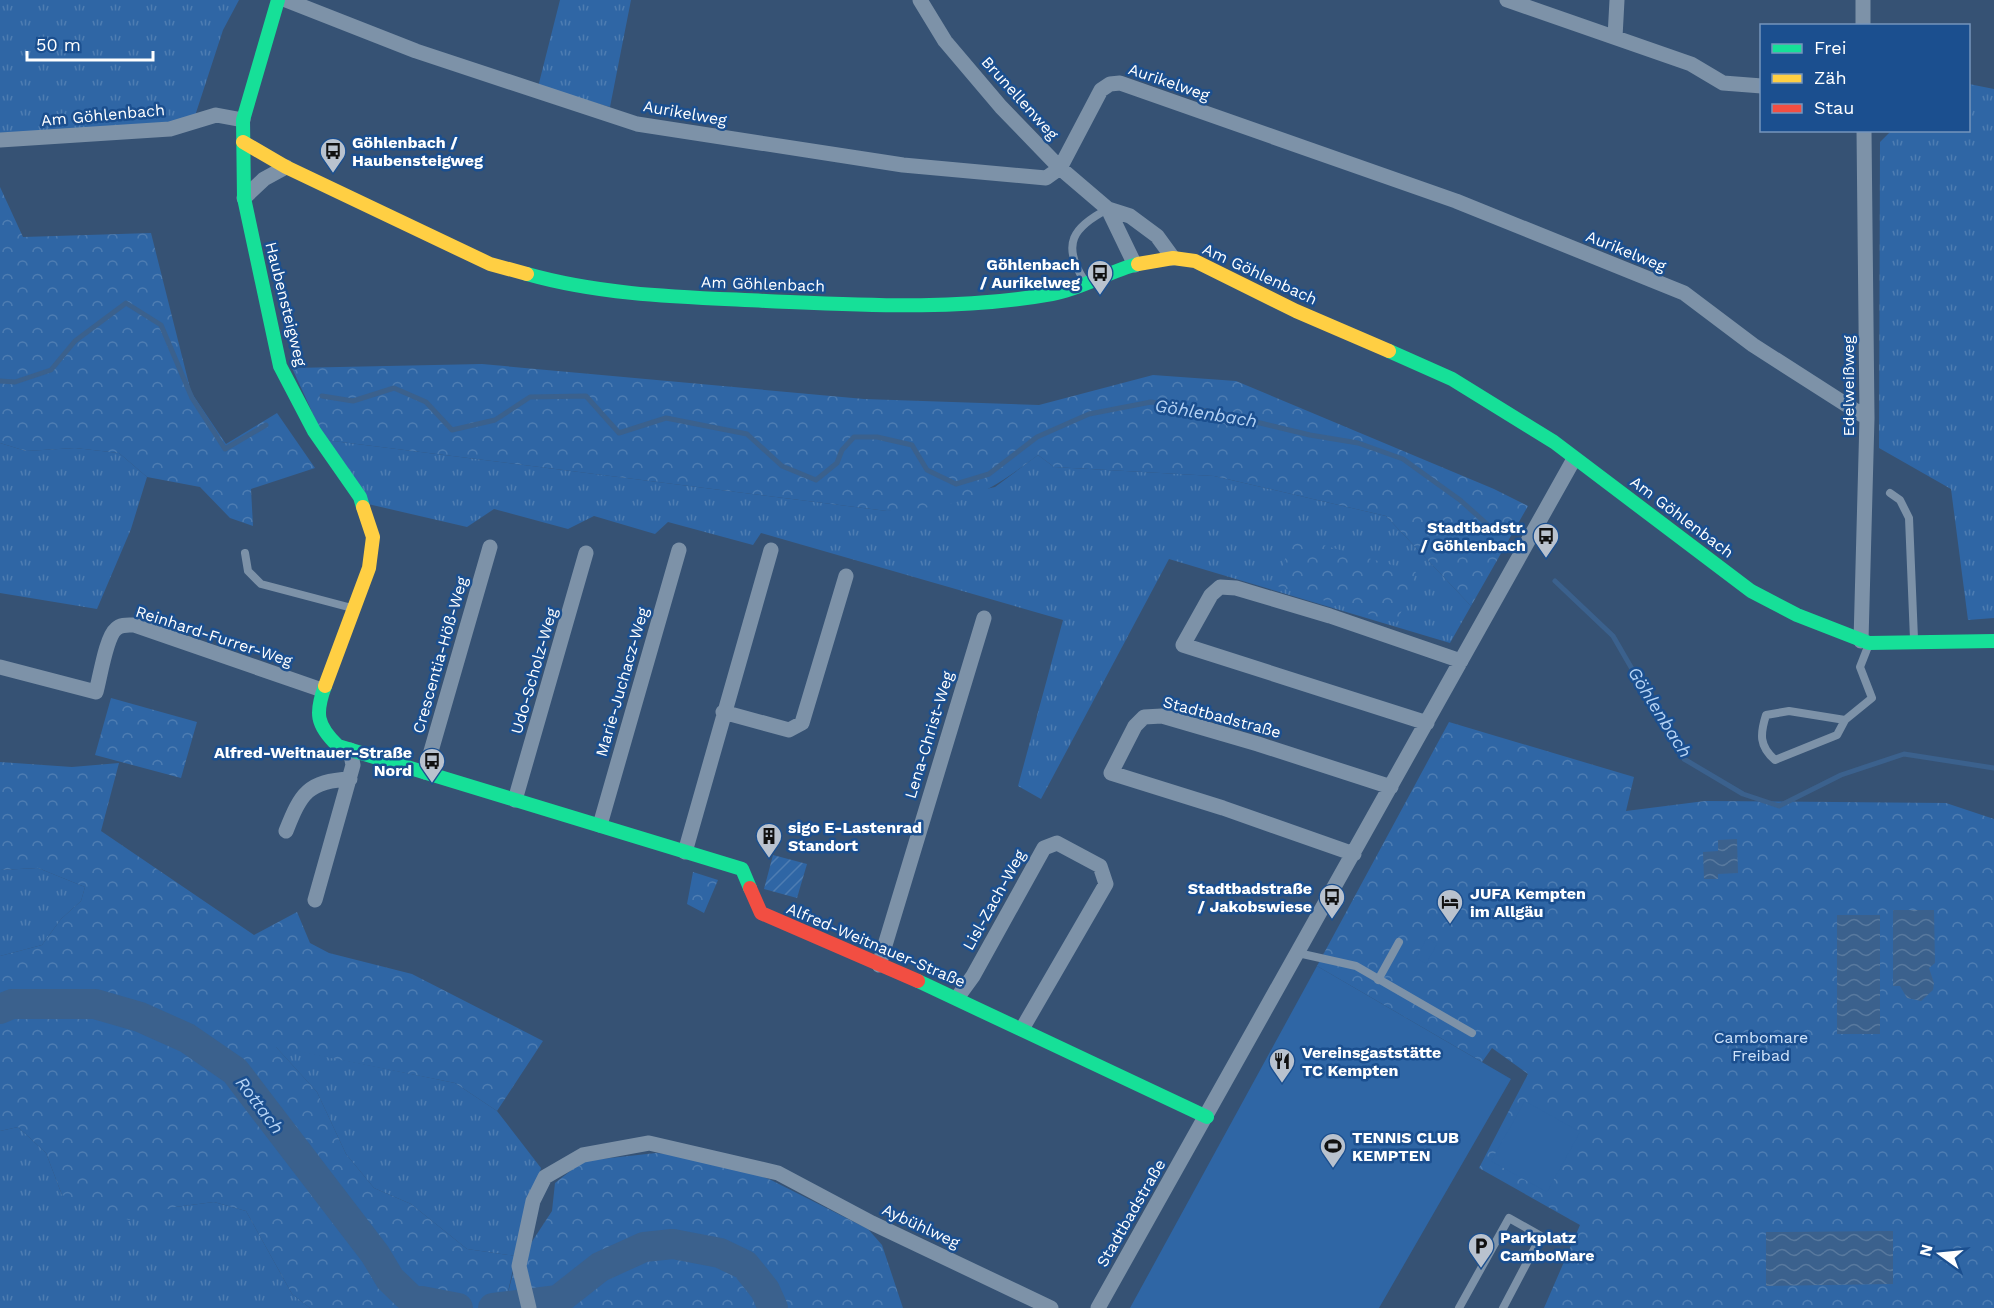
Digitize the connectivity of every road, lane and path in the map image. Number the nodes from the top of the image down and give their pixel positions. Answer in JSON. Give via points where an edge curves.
{"nodes":[{"id":1,"x":278,"y":0,"type":"edge"},
{"id":2,"x":286,"y":0,"type":"edge"},
{"id":3,"x":920,"y":0,"type":"edge"},
{"id":4,"x":1507,"y":0,"type":"edge"},
{"id":5,"x":1617,"y":0,"type":"edge"},
{"id":6,"x":1863,"y":0,"type":"edge"},
{"id":7,"x":1863,"y":24,"type":"edge"},
{"id":8,"x":1615,"y":37,"type":"junction"},
{"id":9,"x":1760,"y":86,"type":"edge"},
{"id":10,"x":243,"y":120,"type":"junction"},
{"id":11,"x":1864,"y":132,"type":"edge"},
{"id":12,"x":0,"y":140,"type":"edge"},
{"id":13,"x":243,"y":142,"type":"junction"},
{"id":14,"x":286,"y":167,"type":"junction"},
{"id":15,"x":1060,"y":168,"type":"junction"},
{"id":16,"x":244,"y":198,"type":"junction"},
{"id":17,"x":1108,"y":209,"type":"junction"},
{"id":18,"x":1173,"y":258,"type":"junction"},
{"id":19,"x":1135,"y":265,"type":"junction"},
{"id":20,"x":1087,"y":284,"type":"junction"},
{"id":21,"x":1867,"y":418,"type":"junction"},
{"id":22,"x":1574,"y":459,"type":"junction"},
{"id":23,"x":1890,"y":493,"type":"dead end"},
{"id":24,"x":490,"y":548,"type":"dead end"},
{"id":25,"x":679,"y":550,"type":"dead end"},
{"id":26,"x":771,"y":550,"type":"dead end"},
{"id":27,"x":245,"y":553,"type":"dead end"},
{"id":28,"x":586,"y":553,"type":"dead end"},
{"id":29,"x":846,"y":576,"type":"dead end"},
{"id":30,"x":353,"y":609,"type":"junction"},
{"id":31,"x":984,"y":618,"type":"dead end"},
{"id":32,"x":1994,"y":641,"type":"edge"},
{"id":33,"x":1865,"y":642,"type":"junction"},
{"id":34,"x":1915,"y":644,"type":"junction"},
{"id":35,"x":1461,"y":661,"type":"junction"},
{"id":36,"x":0,"y":667,"type":"edge"},
{"id":37,"x":322,"y":690,"type":"junction"},
{"id":38,"x":723,"y":712,"type":"junction"},
{"id":39,"x":1845,"y":720,"type":"junction"},
{"id":40,"x":1426,"y":723,"type":"junction"},
{"id":41,"x":344,"y":748,"type":"junction"},
{"id":42,"x":425,"y":772,"type":"junction"},
{"id":43,"x":350,"y":778,"type":"junction"},
{"id":44,"x":1391,"y":787,"type":"junction"},
{"id":45,"x":515,"y":800,"type":"junction"},
{"id":46,"x":600,"y":825,"type":"junction"},
{"id":47,"x":286,"y":831,"type":"dead end"},
{"id":48,"x":685,"y":852,"type":"junction"},
{"id":49,"x":1354,"y":854,"type":"junction"},
{"id":50,"x":315,"y":900,"type":"dead end"},
{"id":51,"x":1399,"y":942,"type":"dead end"},
{"id":52,"x":1298,"y":953,"type":"junction"},
{"id":53,"x":879,"y":965,"type":"junction"},
{"id":54,"x":1378,"y":980,"type":"junction"},
{"id":55,"x":957,"y":998,"type":"junction"},
{"id":56,"x":1022,"y":1029,"type":"junction"},
{"id":57,"x":1472,"y":1033,"type":"dead end"},
{"id":58,"x":1206,"y":1118,"type":"junction"},
{"id":59,"x":529,"y":1308,"type":"edge"},
{"id":60,"x":1051,"y":1308,"type":"edge"},
{"id":61,"x":1098,"y":1308,"type":"edge"},
{"id":62,"x":1459,"y":1308,"type":"edge"},
{"id":63,"x":1503,"y":1308,"type":"edge"}],
"edges":[{"from":1,"to":10,"type":"street","name":"Haubensteigweg"},
{"from":2,"to":15,"type":"street","name":"Aurikelweg","via":[[416,51],[637,124],[903,165],[1046,178]]},
{"from":3,"to":15,"type":"street","name":"Brunellenweg","via":[[945,41],[1000,107]]},
{"from":4,"to":8,"type":"street"},
{"from":5,"to":8,"type":"street"},
{"from":6,"to":7,"type":"street"},
{"from":8,"to":9,"type":"street","via":[[1696,67],[1723,83]]},
{"from":10,"to":12,"type":"street","name":"Am Göhlenbach","via":[[216,115],[170,129]]},
{"from":10,"to":13,"type":"street","name":"Haubensteigweg"},
{"from":11,"to":21,"type":"street","name":"Edelweißweg"},
{"from":13,"to":14,"type":"street","name":"Am Göhlenbach"},
{"from":13,"to":16,"type":"street","name":"Haubensteigweg"},
{"from":14,"to":16,"type":"street","via":[[264,179]]},
{"from":14,"to":20,"type":"street","name":"Am Göhlenbach","via":[[490,264],[566,285],[634,296],[874,306],[970,305],[1036,298]]},
{"from":15,"to":17,"type":"street","name":"Brunellenweg"},
{"from":15,"to":21,"type":"street","name":"Aurikelweg","via":[[1101,90],[1120,82],[1456,201],[1684,293],[1753,345]]},
{"from":16,"to":30,"type":"street","name":"Haubensteigweg","via":[[280,366],[314,431],[360,497],[373,537],[369,568]]},
{"from":17,"to":18,"type":"street","name":"Brunellenweg","via":[[1130,216],[1157,236]]},
{"from":17,"to":19,"type":"street","name":"Brunellenweg"},
{"from":17,"to":20,"type":"lane","via":[[1080,225],[1074,236],[1073,258]]},
{"from":18,"to":19,"type":"street","name":"Am Göhlenbach"},
{"from":18,"to":22,"type":"street","name":"Am Göhlenbach","via":[[1206,265],[1296,311],[1452,379],[1554,442]]},
{"from":19,"to":20,"type":"street","name":"Am Göhlenbach"},
{"from":21,"to":33,"type":"street","name":"Edelweißweg"},
{"from":22,"to":33,"type":"street","name":"Am Göhlenbach","via":[[1751,591],[1797,615]]},
{"from":22,"to":35,"type":"street","name":"Stadtbadstraße"},
{"from":23,"to":34,"type":"lane","via":[[1900,500],[1909,518]]},
{"from":24,"to":42,"type":"street","name":"Crescentia-Höß-Weg"},
{"from":25,"to":46,"type":"street","name":"Marie-Juchacz-Weg"},
{"from":26,"to":38,"type":"street"},
{"from":27,"to":30,"type":"lane","via":[[249,571],[261,584]]},
{"from":28,"to":45,"type":"street","name":"Udo-Scholz-Weg"},
{"from":29,"to":38,"type":"street","via":[[802,723],[789,730]]},
{"from":30,"to":37,"type":"street","name":"Haubensteigweg"},
{"from":31,"to":53,"type":"street","name":"Lena-Christ-Weg"},
{"from":32,"to":34,"type":"street","name":"Am Göhlenbach"},
{"from":33,"to":34,"type":"street","name":"Am Göhlenbach"},
{"from":33,"to":39,"type":"lane","via":[[1860,667],[1872,698]]},
{"from":35,"to":40,"type":"street","name":"Stadtbadstraße"},
{"from":35,"to":40,"type":"street","via":[[1330,616],[1236,588],[1220,587],[1211,595],[1183,645]]},
{"from":36,"to":37,"type":"street","name":"Reinhard-Furrer-Weg","via":[[96,692],[110,638],[116,629],[134,625]]},
{"from":37,"to":41,"type":"street","name":"Haubensteigweg","via":[[318,720],[325,734]]},
{"from":38,"to":48,"type":"street"},
{"from":39,"to":39,"type":"lane","via":[[1789,711],[1766,715],[1760,736],[1766,753],[1775,760],[1837,735]]},
{"from":40,"to":44,"type":"street","name":"Stadtbadstraße"},
{"from":41,"to":42,"type":"street","name":"Alfred-Weitnauer-Straße"},
{"from":41,"to":43,"type":"street","via":[[353,765]]},
{"from":42,"to":45,"type":"street","name":"Alfred-Weitnauer-Straße"},
{"from":43,"to":47,"type":"street","via":[[323,780],[305,794]]},
{"from":43,"to":50,"type":"street"},
{"from":44,"to":49,"type":"street","name":"Stadtbadstraße"},
{"from":44,"to":49,"type":"street","name":"Stadtbadstraße","via":[[1162,716],[1144,717],[1111,773]]},
{"from":45,"to":46,"type":"street","name":"Alfred-Weitnauer-Straße"},
{"from":46,"to":48,"type":"street","name":"Alfred-Weitnauer-Straße"},
{"from":48,"to":53,"type":"street","name":"Alfred-Weitnauer-Straße","via":[[742,869],[761,913]]},
{"from":49,"to":52,"type":"street","name":"Stadtbadstraße"},
{"from":51,"to":54,"type":"lane"},
{"from":52,"to":54,"type":"lane","via":[[1356,966]]},
{"from":52,"to":58,"type":"street","name":"Stadtbadstraße"},
{"from":53,"to":55,"type":"street","name":"Alfred-Weitnauer-Straße"},
{"from":54,"to":57,"type":"lane"},
{"from":55,"to":56,"type":"street","name":"Alfred-Weitnauer-Straße"},
{"from":55,"to":56,"type":"street","name":"Lisl-Zach-Weg","via":[[1044,848],[1057,843],[1100,866],[1106,884]]},
{"from":56,"to":58,"type":"street","name":"Alfred-Weitnauer-Straße"},
{"from":58,"to":61,"type":"street","name":"Stadtbadstraße"},
{"from":59,"to":60,"type":"street","name":"Aybühlweg","via":[[519,1266],[533,1201],[545,1177],[583,1155],[649,1143],[778,1173],[872,1223]]},
{"from":62,"to":63,"type":"lane","via":[[1509,1218],[1541,1236]]}]}
